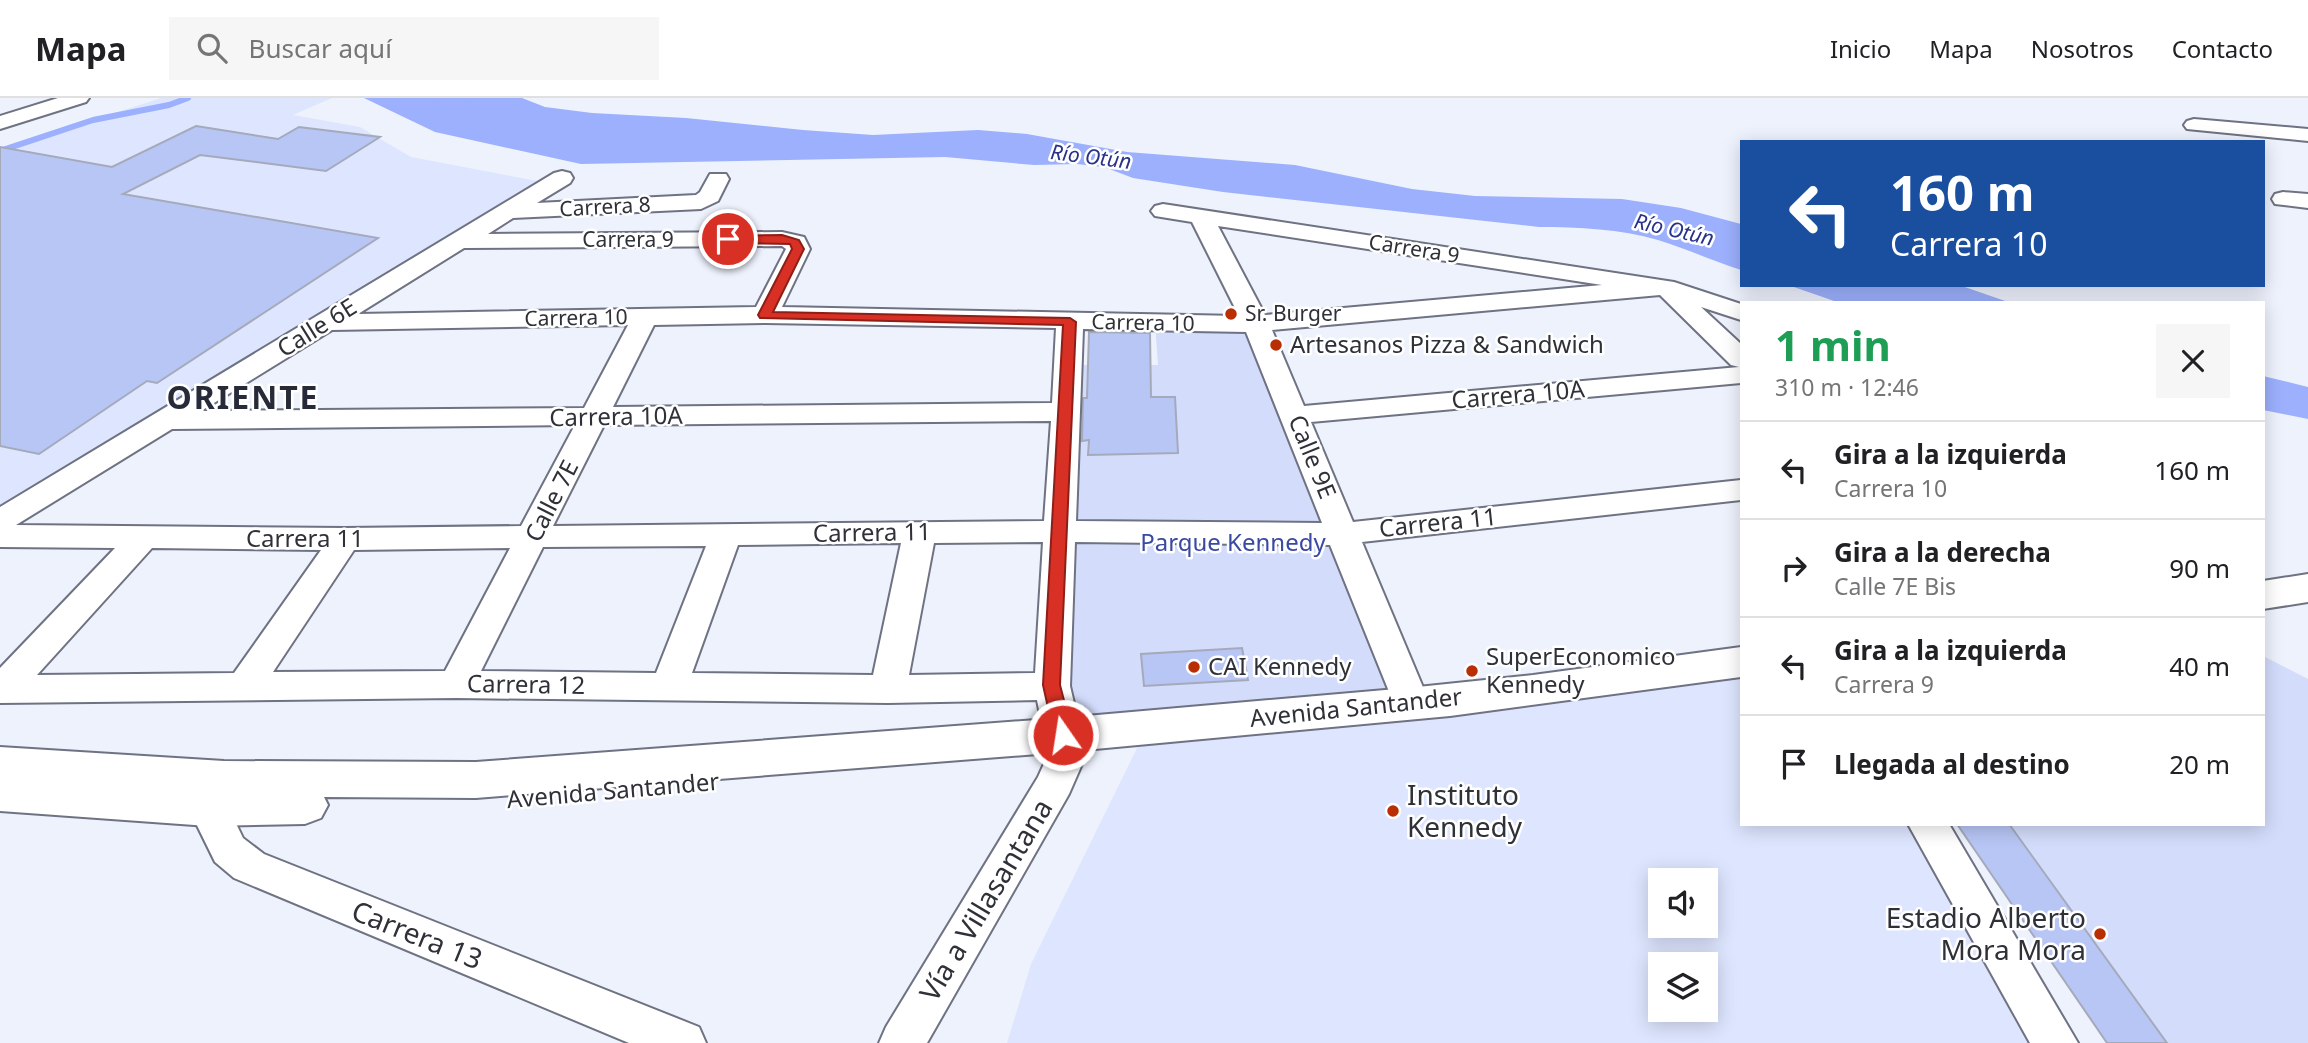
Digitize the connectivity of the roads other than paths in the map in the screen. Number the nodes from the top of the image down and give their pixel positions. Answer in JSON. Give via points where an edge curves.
{"nodes":[{"id":1,"x":79,"y":98,"type":"edge"},
{"id":2,"x":0,"y":104,"type":"edge"},
{"id":3,"x":23,"y":116,"type":"junction"},
{"id":4,"x":0,"y":123,"type":"edge"},
{"id":5,"x":2194,"y":125,"type":"dead end"},
{"id":6,"x":2308,"y":135,"type":"edge"},
{"id":7,"x":562,"y":178,"type":"dead end"},
{"id":8,"x":718,"y":179,"type":"dead end"},
{"id":9,"x":2283,"y":199,"type":"dead end"},
{"id":10,"x":2308,"y":201,"type":"edge"},
{"id":11,"x":510,"y":211,"type":"junction"},
{"id":12,"x":1163,"y":211,"type":"dead end"},
{"id":13,"x":1201,"y":216,"type":"junction"},
{"id":14,"x":460,"y":241,"type":"junction"},
{"id":15,"x":1665,"y":287,"type":"junction"},
{"id":16,"x":1740,"y":312,"type":"edge"},
{"id":17,"x":765,"y":315,"type":"junction"},
{"id":18,"x":645,"y":317,"type":"junction"},
{"id":19,"x":326,"y":322,"type":"junction"},
{"id":20,"x":1070,"y":322,"type":"junction"},
{"id":21,"x":1256,"y":324,"type":"junction"},
{"id":22,"x":1740,"y":358,"type":"edge"},
{"id":23,"x":1740,"y":375,"type":"edge"},
{"id":24,"x":1064,"y":412,"type":"junction"},
{"id":25,"x":1296,"y":415,"type":"junction"},
{"id":26,"x":596,"y":417,"type":"junction"},
{"id":27,"x":169,"y":420,"type":"junction"},
{"id":28,"x":1740,"y":490,"type":"edge"},
{"id":29,"x":0,"y":521,"type":"edge"},
{"id":30,"x":1058,"y":531,"type":"junction"},
{"id":31,"x":920,"y":532,"type":"junction"},
{"id":32,"x":726,"y":534,"type":"junction"},
{"id":33,"x":1342,"y":534,"type":"junction"},
{"id":34,"x":0,"y":536,"type":"edge"},
{"id":35,"x":534,"y":537,"type":"junction"},
{"id":36,"x":143,"y":538,"type":"junction"},
{"id":37,"x":345,"y":539,"type":"junction"},
{"id":38,"x":2308,"y":588,"type":"edge"},
{"id":39,"x":2265,"y":595,"type":"edge"},
{"id":40,"x":1740,"y":662,"type":"edge"},
{"id":41,"x":456,"y":684,"type":"junction"},
{"id":42,"x":1052,"y":685,"type":"junction"},
{"id":43,"x":669,"y":687,"type":"junction"},
{"id":44,"x":243,"y":688,"type":"junction"},
{"id":45,"x":1,"y":689,"type":"edge"},
{"id":46,"x":888,"y":689,"type":"junction"},
{"id":47,"x":1412,"y":704,"type":"junction"},
{"id":48,"x":1065,"y":745,"type":"junction"},
{"id":49,"x":0,"y":765,"type":"edge"},
{"id":50,"x":0,"y":793,"type":"edge"},
{"id":51,"x":216,"y":793,"type":"junction"},
{"id":52,"x":1929,"y":826,"type":"edge"},
{"id":53,"x":683,"y":1043,"type":"edge"},
{"id":54,"x":902,"y":1043,"type":"edge"},
{"id":55,"x":2055,"y":1043,"type":"edge"}],
"edges":[{"from":1,"to":3,"type":"street"},
{"from":2,"to":3,"type":"street"},
{"from":3,"to":4,"type":"street"},
{"from":5,"to":6,"type":"street"},
{"from":7,"to":11,"type":"street","name":"Calle 6E"},
{"from":8,"to":11,"type":"street","name":"Carrera 8","via":[[701,202]]},
{"from":9,"to":10,"type":"street"},
{"from":11,"to":14,"type":"street","name":"Calle 6E"},
{"from":12,"to":13,"type":"street","name":"Carrera 9"},
{"from":13,"to":15,"type":"street","name":"Carrera 9"},
{"from":13,"to":21,"type":"street","name":"Calle 9E"},
{"from":14,"to":17,"type":"street","name":"Carrera 9","via":[[795,242],[798,249]]},
{"from":14,"to":19,"type":"street","name":"Calle 6E"},
{"from":15,"to":16,"type":"street"},
{"from":15,"to":21,"type":"street","name":"Carrera 10"},
{"from":15,"to":22,"type":"street"},
{"from":17,"to":18,"type":"street","name":"Carrera 10"},
{"from":17,"to":20,"type":"street","name":"Carrera 10"},
{"from":18,"to":19,"type":"street","name":"Carrera 10"},
{"from":18,"to":26,"type":"street","name":"Calle 7E"},
{"from":19,"to":27,"type":"street","name":"Calle 6E"},
{"from":20,"to":21,"type":"street","name":"Carrera 10"},
{"from":20,"to":24,"type":"street"},
{"from":21,"to":25,"type":"street","name":"Calle 9E"},
{"from":23,"to":25,"type":"street","name":"Carrera 10A"},
{"from":24,"to":26,"type":"street","name":"Carrera 10A"},
{"from":24,"to":30,"type":"street"},
{"from":25,"to":33,"type":"street","name":"Calle 9E"},
{"from":26,"to":27,"type":"street","name":"Carrera 10A"},
{"from":26,"to":35,"type":"street","name":"Calle 7E"},
{"from":27,"to":29,"type":"street","name":"Calle 6E"},
{"from":28,"to":33,"type":"street","name":"Carrera 11"},
{"from":30,"to":31,"type":"street","name":"Carrera 11"},
{"from":30,"to":33,"type":"street","name":"Carrera 11"},
{"from":30,"to":42,"type":"street"},
{"from":31,"to":32,"type":"street","name":"Carrera 11"},
{"from":31,"to":46,"type":"street"},
{"from":32,"to":35,"type":"street","name":"Carrera 11"},
{"from":32,"to":43,"type":"street"},
{"from":33,"to":47,"type":"street","name":"Calle 9E"},
{"from":34,"to":36,"type":"street","name":"Carrera 11"},
{"from":35,"to":37,"type":"street","name":"Carrera 11"},
{"from":35,"to":41,"type":"street","name":"Calle 7E"},
{"from":36,"to":37,"type":"street","name":"Carrera 11"},
{"from":36,"to":45,"type":"street"},
{"from":37,"to":44,"type":"street"},
{"from":38,"to":39,"type":"street"},
{"from":40,"to":47,"type":"street","name":"Avenida Santander"},
{"from":41,"to":43,"type":"street","name":"Carrera 12"},
{"from":41,"to":44,"type":"street","name":"Carrera 12"},
{"from":42,"to":46,"type":"street","name":"Carrera 12"},
{"from":42,"to":48,"type":"street"},
{"from":43,"to":46,"type":"street","name":"Carrera 12"},
{"from":44,"to":45,"type":"street","name":"Carrera 12"},
{"from":47,"to":48,"type":"street","name":"Avenida Santander","via":[[1221,721],[1140,742]]},
{"from":48,"to":51,"type":"street","name":"Avenida Santander","via":[[467,802]]},
{"from":48,"to":54,"type":"street","name":"Vía a Villasantana","via":[[1055,783]]},
{"from":49,"to":51,"type":"street","name":"Avenida Santander"},
{"from":50,"to":51,"type":"street","name":"Avenida Santander"},
{"from":51,"to":53,"type":"street","name":"Carrera 13","via":[[229,850],[249,866]]},
{"from":52,"to":55,"type":"street"}]}
